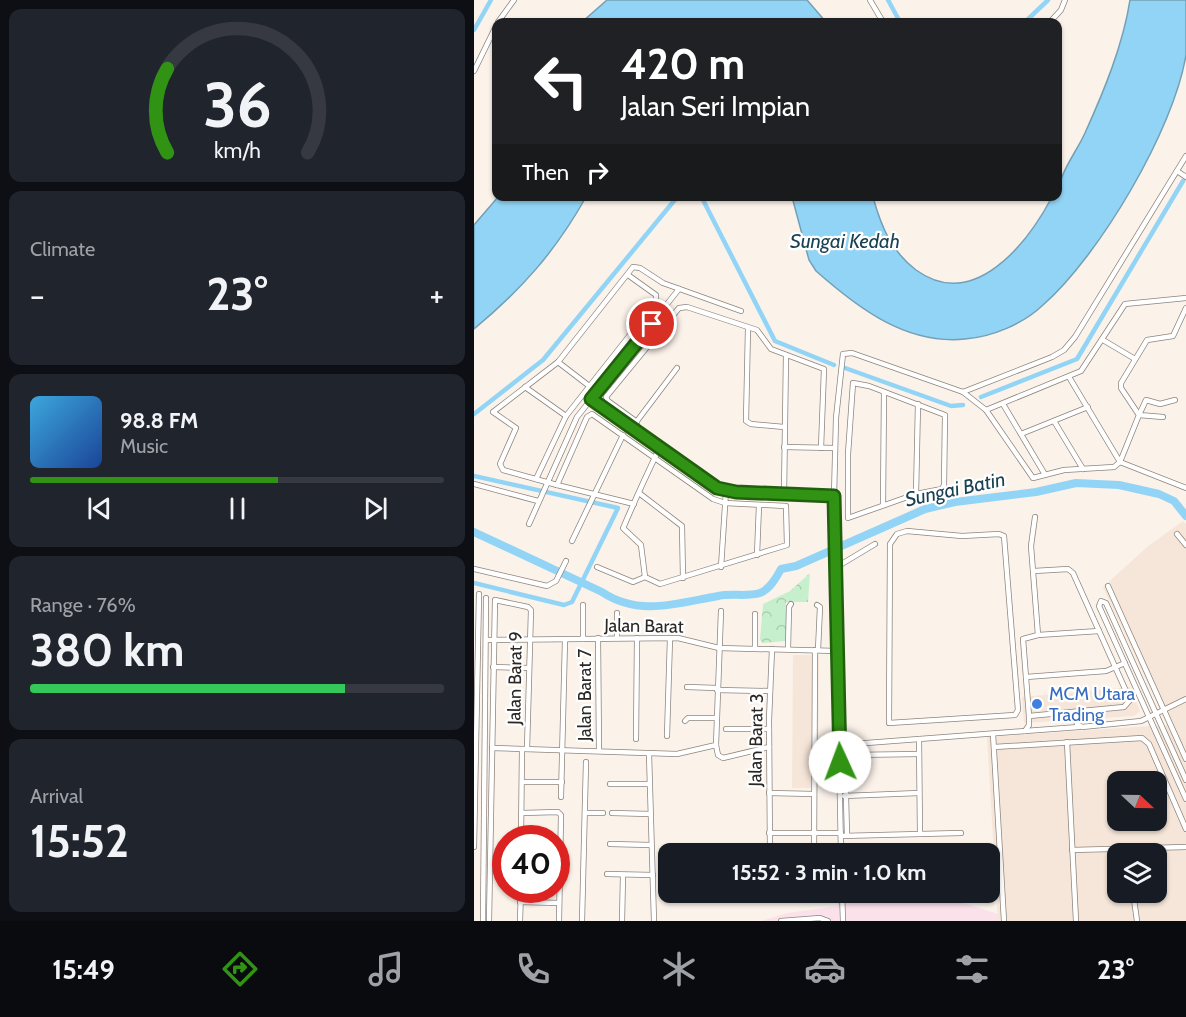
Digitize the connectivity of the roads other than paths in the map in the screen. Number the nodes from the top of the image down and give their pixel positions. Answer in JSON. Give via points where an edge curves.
{"nodes":[{"id":1,"x":514,"y":0,"type":"edge"},
{"id":2,"x":870,"y":0,"type":"edge"},
{"id":3,"x":1065,"y":0,"type":"edge"},
{"id":4,"x":501,"y":18,"type":"edge"},
{"id":5,"x":881,"y":18,"type":"edge"},
{"id":6,"x":1054,"y":18,"type":"edge"},
{"id":7,"x":492,"y":34,"type":"edge"},
{"id":8,"x":474,"y":71,"type":"edge"},
{"id":9,"x":1186,"y":156,"type":"edge"},
{"id":10,"x":1177,"y":171,"type":"junction"},
{"id":11,"x":1186,"y":177,"type":"edge"},
{"id":12,"x":628,"y":275,"type":"junction"},
{"id":13,"x":679,"y":290,"type":"junction"},
{"id":14,"x":1186,"y":298,"type":"edge"},
{"id":15,"x":1186,"y":308,"type":"edge"},
{"id":16,"x":741,"y":311,"type":"dead end"},
{"id":17,"x":748,"y":328,"type":"junction"},
{"id":18,"x":1103,"y":340,"type":"junction"},
{"id":19,"x":786,"y":355,"type":"junction"},
{"id":20,"x":1135,"y":359,"type":"junction"},
{"id":21,"x":558,"y":362,"type":"junction"},
{"id":22,"x":677,"y":368,"type":"dead end"},
{"id":23,"x":825,"y":375,"type":"junction"},
{"id":24,"x":839,"y":375,"type":"junction"},
{"id":25,"x":1069,"y":377,"type":"junction"},
{"id":26,"x":525,"y":387,"type":"junction"},
{"id":27,"x":589,"y":387,"type":"junction"},
{"id":28,"x":597,"y":392,"type":"junction"},
{"id":29,"x":884,"y":392,"type":"junction"},
{"id":30,"x":963,"y":392,"type":"junction"},
{"id":31,"x":591,"y":399,"type":"junction"},
{"id":32,"x":1175,"y":400,"type":"dead end"},
{"id":33,"x":837,"y":403,"type":"junction"},
{"id":34,"x":823,"y":404,"type":"junction"},
{"id":35,"x":918,"y":404,"type":"junction"},
{"id":36,"x":1003,"y":404,"type":"junction"},
{"id":37,"x":1088,"y":407,"type":"junction"},
{"id":38,"x":986,"y":410,"type":"junction"},
{"id":39,"x":566,"y":416,"type":"junction"},
{"id":40,"x":1139,"y":416,"type":"junction"},
{"id":41,"x":836,"y":417,"type":"junction"},
{"id":42,"x":1162,"y":417,"type":"dead end"},
{"id":43,"x":850,"y":418,"type":"junction"},
{"id":44,"x":1054,"y":421,"type":"junction"},
{"id":45,"x":637,"y":422,"type":"junction"},
{"id":46,"x":784,"y":427,"type":"junction"},
{"id":47,"x":631,"y":429,"type":"junction"},
{"id":48,"x":1021,"y":434,"type":"junction"},
{"id":49,"x":624,"y":435,"type":"junction"},
{"id":50,"x":784,"y":447,"type":"junction"},
{"id":51,"x":659,"y":448,"type":"junction"},
{"id":52,"x":821,"y":448,"type":"junction"},
{"id":53,"x":835,"y":448,"type":"junction"},
{"id":54,"x":655,"y":457,"type":"junction"},
{"id":55,"x":1120,"y":462,"type":"junction"},
{"id":56,"x":1083,"y":469,"type":"junction"},
{"id":57,"x":1044,"y":473,"type":"junction"},
{"id":58,"x":536,"y":479,"type":"junction"},
{"id":59,"x":474,"y":484,"type":"edge"},
{"id":60,"x":545,"y":484,"type":"junction"},
{"id":61,"x":556,"y":485,"type":"junction"},
{"id":62,"x":1186,"y":488,"type":"edge"},
{"id":63,"x":726,"y":491,"type":"junction"},
{"id":64,"x":639,"y":493,"type":"junction"},
{"id":65,"x":916,"y":494,"type":"junction"},
{"id":66,"x":784,"y":495,"type":"junction"},
{"id":67,"x":834,"y":496,"type":"junction"},
{"id":68,"x":591,"y":499,"type":"junction"},
{"id":69,"x":538,"y":501,"type":"junction"},
{"id":70,"x":725,"y":503,"type":"junction"},
{"id":71,"x":634,"y":504,"type":"junction"},
{"id":72,"x":759,"y":505,"type":"junction"},
{"id":73,"x":883,"y":505,"type":"junction"},
{"id":74,"x":1035,"y":517,"type":"dead end"},
{"id":75,"x":529,"y":524,"type":"dead end"},
{"id":76,"x":1177,"y":534,"type":"dead end"},
{"id":77,"x":572,"y":541,"type":"dead end"},
{"id":78,"x":875,"y":544,"type":"dead end"},
{"id":79,"x":1186,"y":544,"type":"edge"},
{"id":80,"x":758,"y":555,"type":"junction"},
{"id":81,"x":566,"y":561,"type":"dead end"},
{"id":82,"x":597,"y":567,"type":"dead end"},
{"id":83,"x":721,"y":567,"type":"junction"},
{"id":84,"x":835,"y":568,"type":"junction"},
{"id":85,"x":474,"y":569,"type":"edge"},
{"id":86,"x":1034,"y":571,"type":"junction"},
{"id":87,"x":645,"y":577,"type":"junction"},
{"id":88,"x":683,"y":578,"type":"junction"},
{"id":89,"x":1108,"y":586,"type":"dead end"},
{"id":90,"x":479,"y":594,"type":"dead end"},
{"id":91,"x":486,"y":598,"type":"dead end"},
{"id":92,"x":791,"y":604,"type":"dead end"},
{"id":93,"x":583,"y":605,"type":"dead end"},
{"id":94,"x":818,"y":605,"type":"dead end"},
{"id":95,"x":721,"y":611,"type":"dead end"},
{"id":96,"x":617,"y":613,"type":"dead end"},
{"id":97,"x":755,"y":614,"type":"dead end"},
{"id":98,"x":476,"y":617,"type":"edge"},
{"id":99,"x":486,"y":617,"type":"junction"},
{"id":100,"x":1100,"y":631,"type":"junction"},
{"id":101,"x":1038,"y":635,"type":"junction"},
{"id":102,"x":598,"y":638,"type":"junction"},
{"id":103,"x":617,"y":638,"type":"junction"},
{"id":104,"x":637,"y":638,"type":"junction"},
{"id":105,"x":670,"y":638,"type":"junction"},
{"id":106,"x":583,"y":639,"type":"junction"},
{"id":107,"x":486,"y":640,"type":"junction"},
{"id":108,"x":494,"y":640,"type":"junction"},
{"id":109,"x":530,"y":640,"type":"junction"},
{"id":110,"x":565,"y":640,"type":"junction"},
{"id":111,"x":719,"y":648,"type":"junction"},
{"id":112,"x":754,"y":648,"type":"junction"},
{"id":113,"x":772,"y":648,"type":"junction"},
{"id":114,"x":788,"y":648,"type":"junction"},
{"id":115,"x":817,"y":650,"type":"junction"},
{"id":116,"x":837,"y":651,"type":"junction"},
{"id":117,"x":1125,"y":663,"type":"junction"},
{"id":118,"x":493,"y":667,"type":"junction"},
{"id":119,"x":1117,"y":667,"type":"junction"},
{"id":120,"x":529,"y":668,"type":"junction"},
{"id":121,"x":1026,"y":677,"type":"junction"},
{"id":122,"x":687,"y":687,"type":"dead end"},
{"id":123,"x":717,"y":689,"type":"junction"},
{"id":124,"x":770,"y":691,"type":"junction"},
{"id":125,"x":1186,"y":699,"type":"edge"},
{"id":126,"x":1163,"y":710,"type":"junction"},
{"id":127,"x":1075,"y":713,"type":"junction"},
{"id":128,"x":1156,"y":713,"type":"junction"},
{"id":129,"x":1029,"y":716,"type":"junction"},
{"id":130,"x":1150,"y":716,"type":"junction"},
{"id":131,"x":717,"y":718,"type":"junction"},
{"id":132,"x":685,"y":721,"type":"dead end"},
{"id":133,"x":951,"y":721,"type":"junction"},
{"id":134,"x":1082,"y":727,"type":"junction"},
{"id":135,"x":726,"y":729,"type":"dead end"},
{"id":136,"x":769,"y":729,"type":"junction"},
{"id":137,"x":1025,"y":731,"type":"junction"},
{"id":138,"x":993,"y":734,"type":"junction"},
{"id":139,"x":953,"y":735,"type":"junction"},
{"id":140,"x":667,"y":736,"type":"dead end"},
{"id":141,"x":636,"y":739,"type":"dead end"},
{"id":142,"x":920,"y":739,"type":"junction"},
{"id":143,"x":1067,"y":742,"type":"junction"},
{"id":144,"x":716,"y":745,"type":"junction"},
{"id":145,"x":840,"y":745,"type":"junction"},
{"id":146,"x":769,"y":747,"type":"junction"},
{"id":147,"x":994,"y":747,"type":"junction"},
{"id":148,"x":492,"y":748,"type":"junction"},
{"id":149,"x":525,"y":749,"type":"junction"},
{"id":150,"x":563,"y":750,"type":"junction"},
{"id":151,"x":599,"y":752,"type":"junction"},
{"id":152,"x":649,"y":754,"type":"junction"},
{"id":153,"x":919,"y":754,"type":"junction"},
{"id":154,"x":1186,"y":759,"type":"edge"},
{"id":155,"x":586,"y":762,"type":"dead end"},
{"id":156,"x":1186,"y":780,"type":"edge"},
{"id":157,"x":522,"y":782,"type":"junction"},
{"id":158,"x":562,"y":782,"type":"junction"},
{"id":159,"x":610,"y":784,"type":"dead end"},
{"id":160,"x":649,"y":784,"type":"junction"},
{"id":161,"x":769,"y":793,"type":"junction"},
{"id":162,"x":919,"y":793,"type":"junction"},
{"id":163,"x":814,"y":794,"type":"junction"},
{"id":164,"x":844,"y":796,"type":"junction"},
{"id":165,"x":561,"y":797,"type":"dead end"},
{"id":166,"x":1186,"y":799,"type":"edge"},
{"id":167,"x":522,"y":813,"type":"junction"},
{"id":168,"x":585,"y":813,"type":"junction"},
{"id":169,"x":603,"y":813,"type":"dead end"},
{"id":170,"x":612,"y":813,"type":"dead end"},
{"id":171,"x":650,"y":814,"type":"junction"},
{"id":172,"x":474,"y":819,"type":"edge"},
{"id":173,"x":483,"y":820,"type":"junction"},
{"id":174,"x":522,"y":825,"type":"edge"},
{"id":175,"x":560,"y":825,"type":"edge"},
{"id":176,"x":1186,"y":829,"type":"edge"},
{"id":177,"x":769,"y":833,"type":"junction"},
{"id":178,"x":814,"y":833,"type":"junction"},
{"id":179,"x":961,"y":833,"type":"dead end"},
{"id":180,"x":920,"y":834,"type":"junction"},
{"id":181,"x":843,"y":835,"type":"junction"},
{"id":182,"x":769,"y":843,"type":"edge"},
{"id":183,"x":814,"y":843,"type":"edge"},
{"id":184,"x":842,"y":843,"type":"edge"},
{"id":185,"x":610,"y":844,"type":"dead end"},
{"id":186,"x":651,"y":844,"type":"junction"},
{"id":187,"x":474,"y":846,"type":"edge"},
{"id":188,"x":1186,"y":847,"type":"edge"},
{"id":189,"x":1167,"y":849,"type":"edge"},
{"id":190,"x":1072,"y":850,"type":"junction"},
{"id":191,"x":1107,"y":851,"type":"edge"},
{"id":192,"x":607,"y":874,"type":"dead end"},
{"id":193,"x":622,"y":875,"type":"junction"},
{"id":194,"x":653,"y":875,"type":"junction"},
{"id":195,"x":520,"y":903,"type":"edge"},
{"id":196,"x":559,"y":903,"type":"edge"},
{"id":197,"x":842,"y":903,"type":"edge"},
{"id":198,"x":1135,"y":903,"type":"edge"},
{"id":199,"x":483,"y":921,"type":"edge"},
{"id":200,"x":489,"y":921,"type":"edge"},
{"id":201,"x":520,"y":921,"type":"edge"},
{"id":202,"x":559,"y":921,"type":"edge"},
{"id":203,"x":582,"y":921,"type":"edge"},
{"id":204,"x":622,"y":921,"type":"edge"},
{"id":205,"x":654,"y":921,"type":"edge"},
{"id":206,"x":781,"y":921,"type":"edge"},
{"id":207,"x":828,"y":921,"type":"edge"},
{"id":208,"x":843,"y":921,"type":"edge"},
{"id":209,"x":1004,"y":921,"type":"edge"},
{"id":210,"x":1076,"y":921,"type":"edge"},
{"id":211,"x":1137,"y":921,"type":"edge"}],
"edges":[{"from":1,"to":4,"type":"street"},
{"from":2,"to":5,"type":"street"},
{"from":3,"to":6,"type":"street"},
{"from":7,"to":8,"type":"street"},
{"from":9,"to":10,"type":"street"},
{"from":10,"to":11,"type":"street"},
{"from":10,"to":30,"type":"street","via":[[1069,344],[1052,357]]},
{"from":12,"to":13,"type":"street","via":[[637,267]]},
{"from":12,"to":21,"type":"street"},
{"from":12,"to":27,"type":"street","via":[[656,295],[657,300]]},
{"from":13,"to":16,"type":"street"},
{"from":13,"to":28,"type":"street"},
{"from":14,"to":18,"type":"street","via":[[1125,304]]},
{"from":15,"to":20,"type":"street","via":[[1173,336],[1150,339]]},
{"from":17,"to":19,"type":"street","via":[[759,332],[768,347]]},
{"from":17,"to":45,"type":"street","via":[[687,307],[679,308],[606,397]]},
{"from":17,"to":46,"type":"street","via":[[746,421]]},
{"from":18,"to":20,"type":"street"},
{"from":18,"to":25,"type":"street","via":[[1084,368]]},
{"from":19,"to":23,"type":"street","via":[[821,368]]},
{"from":19,"to":46,"type":"street"},
{"from":20,"to":40,"type":"street","via":[[1120,385]]},
{"from":21,"to":26,"type":"street"},
{"from":21,"to":27,"type":"street"},
{"from":22,"to":45,"type":"street"},
{"from":23,"to":24,"type":"street"},
{"from":23,"to":34,"type":"street"},
{"from":24,"to":30,"type":"street","via":[[843,354],[848,351]]},
{"from":24,"to":33,"type":"street"},
{"from":25,"to":36,"type":"street"},
{"from":25,"to":37,"type":"street"},
{"from":26,"to":39,"type":"street"},
{"from":26,"to":58,"type":"street","via":[[494,411],[516,428],[500,466]]},
{"from":27,"to":28,"type":"street"},
{"from":27,"to":39,"type":"street"},
{"from":28,"to":31,"type":"street"},
{"from":29,"to":35,"type":"street"},
{"from":29,"to":43,"type":"street","via":[[853,383]]},
{"from":29,"to":73,"type":"street"},
{"from":30,"to":38,"type":"street"},
{"from":31,"to":47,"type":"street"},
{"from":31,"to":60,"type":"street","via":[[575,421]]},
{"from":32,"to":40,"type":"street","via":[[1160,404],[1146,400]]},
{"from":33,"to":34,"type":"street"},
{"from":33,"to":41,"type":"street"},
{"from":34,"to":52,"type":"street"},
{"from":35,"to":65,"type":"street"},
{"from":35,"to":65,"type":"street","via":[[945,415],[944,485],[942,489]]},
{"from":36,"to":38,"type":"street"},
{"from":36,"to":48,"type":"street"},
{"from":37,"to":44,"type":"street"},
{"from":37,"to":55,"type":"street"},
{"from":38,"to":57,"type":"street","via":[[1033,478]]},
{"from":39,"to":58,"type":"street"},
{"from":40,"to":42,"type":"street"},
{"from":40,"to":55,"type":"street"},
{"from":41,"to":43,"type":"street"},
{"from":41,"to":53,"type":"street"},
{"from":43,"to":73,"type":"street","via":[[848,518]]},
{"from":44,"to":48,"type":"street"},
{"from":44,"to":56,"type":"street"},
{"from":45,"to":47,"type":"street"},
{"from":46,"to":50,"type":"street"},
{"from":47,"to":51,"type":"street"},
{"from":48,"to":57,"type":"street"},
{"from":49,"to":54,"type":"street"},
{"from":49,"to":61,"type":"street","via":[[589,415]]},
{"from":49,"to":68,"type":"street"},
{"from":50,"to":52,"type":"street"},
{"from":50,"to":66,"type":"street"},
{"from":51,"to":54,"type":"street"},
{"from":51,"to":63,"type":"street","via":[[711,485]]},
{"from":52,"to":53,"type":"street"},
{"from":53,"to":67,"type":"street"},
{"from":54,"to":64,"type":"street"},
{"from":54,"to":70,"type":"street","via":[[713,499]]},
{"from":55,"to":56,"type":"street","via":[[1111,467]]},
{"from":55,"to":62,"type":"street"},
{"from":56,"to":57,"type":"street"},
{"from":58,"to":60,"type":"street"},
{"from":59,"to":69,"type":"street"},
{"from":60,"to":61,"type":"street"},
{"from":60,"to":69,"type":"street"},
{"from":61,"to":68,"type":"street"},
{"from":63,"to":66,"type":"street"},
{"from":63,"to":70,"type":"street"},
{"from":64,"to":71,"type":"street"},
{"from":64,"to":88,"type":"street","via":[[682,526]]},
{"from":65,"to":73,"type":"street"},
{"from":66,"to":67,"type":"street"},
{"from":67,"to":84,"type":"street"},
{"from":68,"to":71,"type":"street"},
{"from":68,"to":77,"type":"street"},
{"from":69,"to":75,"type":"street"},
{"from":70,"to":72,"type":"street"},
{"from":70,"to":83,"type":"street"},
{"from":71,"to":87,"type":"street","via":[[623,528],[641,544]]},
{"from":72,"to":80,"type":"street"},
{"from":72,"to":80,"type":"street","via":[[787,507],[787,545]]},
{"from":74,"to":86,"type":"street","via":[[1031,546]]},
{"from":76,"to":79,"type":"street"},
{"from":78,"to":84,"type":"street"},
{"from":80,"to":83,"type":"street"},
{"from":81,"to":85,"type":"street","via":[[553,584],[544,586]]},
{"from":82,"to":87,"type":"street","via":[[633,582]]},
{"from":83,"to":88,"type":"street"},
{"from":84,"to":116,"type":"street"},
{"from":86,"to":100,"type":"street","via":[[1068,569],[1073,573]]},
{"from":86,"to":101,"type":"street"},
{"from":87,"to":88,"type":"street","via":[[657,584]]},
{"from":89,"to":126,"type":"street"},
{"from":90,"to":98,"type":"street"},
{"from":91,"to":99,"type":"street"},
{"from":92,"to":114,"type":"street"},
{"from":93,"to":106,"type":"street"},
{"from":94,"to":115,"type":"street"},
{"from":95,"to":111,"type":"street"},
{"from":96,"to":103,"type":"street"},
{"from":97,"to":112,"type":"street"},
{"from":98,"to":99,"type":"street"},
{"from":98,"to":172,"type":"street"},
{"from":99,"to":107,"type":"street"},
{"from":100,"to":101,"type":"street"},
{"from":100,"to":119,"type":"street"},
{"from":101,"to":121,"type":"street","via":[[1023,639]]},
{"from":102,"to":103,"type":"street","name":"Jalan Barat"},
{"from":102,"to":106,"type":"street","name":"Jalan Barat"},
{"from":102,"to":151,"type":"street","name":"Jalan Barat 7"},
{"from":103,"to":104,"type":"street","name":"Jalan Barat"},
{"from":104,"to":105,"type":"street","name":"Jalan Barat"},
{"from":104,"to":141,"type":"street"},
{"from":105,"to":111,"type":"street","name":"Jalan Barat"},
{"from":105,"to":140,"type":"street"},
{"from":106,"to":110,"type":"street","name":"Jalan Barat"},
{"from":107,"to":108,"type":"street","name":"Jalan Barat"},
{"from":107,"to":173,"type":"street"},
{"from":108,"to":109,"type":"street","name":"Jalan Barat"},
{"from":108,"to":109,"type":"street","name":"Jalan Barat 9","via":[[494,603],[498,600],[531,610]]},
{"from":108,"to":118,"type":"street"},
{"from":109,"to":110,"type":"street","name":"Jalan Barat"},
{"from":109,"to":120,"type":"street","name":"Jalan Barat 9"},
{"from":110,"to":150,"type":"street"},
{"from":111,"to":112,"type":"street","name":"Jalan Barat"},
{"from":111,"to":123,"type":"street"},
{"from":112,"to":113,"type":"street","name":"Jalan Barat"},
{"from":113,"to":114,"type":"street","name":"Jalan Barat"},
{"from":113,"to":124,"type":"street","name":"Jalan Barat 3"},
{"from":114,"to":115,"type":"street","name":"Jalan Barat"},
{"from":115,"to":116,"type":"street","name":"Jalan Barat"},
{"from":115,"to":163,"type":"street"},
{"from":116,"to":145,"type":"street"},
{"from":117,"to":119,"type":"street"},
{"from":117,"to":128,"type":"street","via":[[1099,606],[1101,601],[1106,603]]},
{"from":117,"to":130,"type":"street"},
{"from":118,"to":120,"type":"street"},
{"from":118,"to":148,"type":"street"},
{"from":119,"to":121,"type":"street"},
{"from":119,"to":127,"type":"street","via":[[1130,700],[1128,705]]},
{"from":120,"to":149,"type":"street","name":"Jalan Barat 9"},
{"from":121,"to":129,"type":"street"},
{"from":122,"to":123,"type":"street"},
{"from":123,"to":124,"type":"street"},
{"from":123,"to":131,"type":"street"},
{"from":124,"to":136,"type":"street","name":"Jalan Barat 3"},
{"from":125,"to":126,"type":"street"},
{"from":126,"to":128,"type":"street"},
{"from":126,"to":154,"type":"street"},
{"from":127,"to":129,"type":"street"},
{"from":127,"to":134,"type":"street","via":[[1077,724]]},
{"from":128,"to":130,"type":"street"},
{"from":128,"to":156,"type":"street"},
{"from":129,"to":137,"type":"street"},
{"from":130,"to":134,"type":"street","via":[[1133,723]]},
{"from":130,"to":166,"type":"street"},
{"from":131,"to":132,"type":"street"},
{"from":131,"to":144,"type":"street"},
{"from":133,"to":133,"type":"street","via":[[892,725],[888,720],[890,544],[902,532],[1004,536],[1018,710],[1015,715]]},
{"from":133,"to":139,"type":"street"},
{"from":134,"to":137,"type":"street"},
{"from":135,"to":136,"type":"street"},
{"from":136,"to":146,"type":"street","name":"Jalan Barat 3"},
{"from":137,"to":138,"type":"street"},
{"from":138,"to":139,"type":"street"},
{"from":138,"to":147,"type":"street"},
{"from":139,"to":142,"type":"street"},
{"from":142,"to":145,"type":"street"},
{"from":142,"to":153,"type":"street"},
{"from":143,"to":147,"type":"street"},
{"from":143,"to":176,"type":"street","via":[[1146,740]]},
{"from":143,"to":190,"type":"street"},
{"from":144,"to":146,"type":"street","via":[[723,758]]},
{"from":144,"to":152,"type":"street","via":[[686,753]]},
{"from":145,"to":164,"type":"street"},
{"from":146,"to":161,"type":"street","name":"Jalan Barat 3"},
{"from":147,"to":209,"type":"street"},
{"from":148,"to":149,"type":"street"},
{"from":148,"to":200,"type":"street"},
{"from":149,"to":150,"type":"street"},
{"from":149,"to":157,"type":"street","name":"Jalan Barat 9"},
{"from":150,"to":151,"type":"street"},
{"from":150,"to":158,"type":"street"},
{"from":151,"to":152,"type":"street"},
{"from":152,"to":160,"type":"street"},
{"from":153,"to":162,"type":"street"},
{"from":153,"to":164,"type":"street","via":[[848,756]]},
{"from":155,"to":168,"type":"street"},
{"from":157,"to":158,"type":"street"},
{"from":157,"to":167,"type":"street","name":"Jalan Barat 9"},
{"from":158,"to":165,"type":"street"},
{"from":159,"to":160,"type":"street"},
{"from":160,"to":171,"type":"street"},
{"from":161,"to":163,"type":"street"},
{"from":161,"to":177,"type":"street","name":"Jalan Barat 3"},
{"from":162,"to":164,"type":"street"},
{"from":162,"to":180,"type":"street"},
{"from":163,"to":178,"type":"street"},
{"from":164,"to":181,"type":"street"},
{"from":167,"to":174,"type":"street","name":"Jalan Barat 9"},
{"from":167,"to":175,"type":"street","via":[[560,812]]},
{"from":168,"to":169,"type":"street"},
{"from":168,"to":203,"type":"street"},
{"from":170,"to":171,"type":"street"},
{"from":171,"to":186,"type":"street"},
{"from":172,"to":173,"type":"street"},
{"from":172,"to":187,"type":"street"},
{"from":173,"to":199,"type":"street"},
{"from":177,"to":178,"type":"street"},
{"from":177,"to":182,"type":"street","name":"Jalan Barat 3"},
{"from":178,"to":181,"type":"street"},
{"from":178,"to":183,"type":"street"},
{"from":179,"to":180,"type":"street"},
{"from":180,"to":181,"type":"street"},
{"from":181,"to":184,"type":"street"},
{"from":185,"to":186,"type":"street"},
{"from":186,"to":194,"type":"street"},
{"from":188,"to":189,"type":"street"},
{"from":190,"to":191,"type":"street"},
{"from":190,"to":210,"type":"street"},
{"from":192,"to":193,"type":"street"},
{"from":193,"to":194,"type":"street"},
{"from":193,"to":204,"type":"street"},
{"from":194,"to":205,"type":"street"},
{"from":195,"to":201,"type":"street"},
{"from":196,"to":202,"type":"street"},
{"from":197,"to":208,"type":"street"},
{"from":198,"to":211,"type":"street"},
{"from":206,"to":207,"type":"street"}]}
